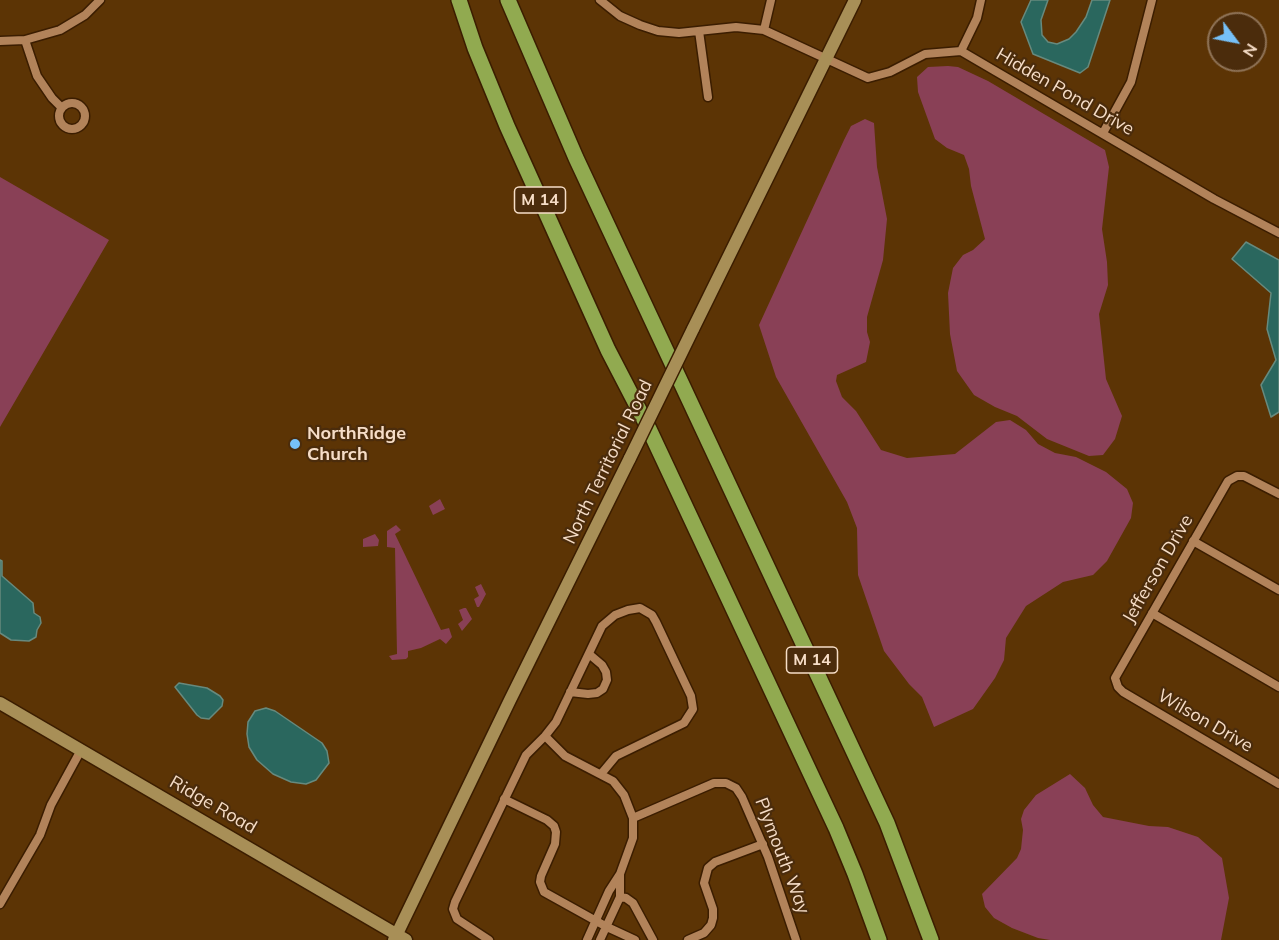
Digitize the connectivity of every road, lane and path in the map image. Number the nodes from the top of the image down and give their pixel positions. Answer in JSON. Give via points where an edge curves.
{"nodes":[{"id":1,"x":100,"y":0,"type":"edge"},
{"id":2,"x":459,"y":0,"type":"edge"},
{"id":3,"x":508,"y":0,"type":"edge"},
{"id":4,"x":600,"y":0,"type":"edge"},
{"id":5,"x":771,"y":0,"type":"edge"},
{"id":6,"x":855,"y":0,"type":"edge"},
{"id":7,"x":981,"y":0,"type":"edge"},
{"id":8,"x":1152,"y":0,"type":"edge"},
{"id":9,"x":764,"y":30,"type":"junction"},
{"id":10,"x":699,"y":32,"type":"junction"},
{"id":11,"x":25,"y":40,"type":"junction"},
{"id":12,"x":0,"y":41,"type":"edge"},
{"id":13,"x":961,"y":51,"type":"junction"},
{"id":14,"x":826,"y":59,"type":"junction"},
{"id":15,"x":708,"y":97,"type":"dead end"},
{"id":16,"x":62,"y":108,"type":"dead end"},
{"id":17,"x":1103,"y":133,"type":"junction"},
{"id":18,"x":1279,"y":233,"type":"edge"},
{"id":19,"x":1279,"y":494,"type":"edge"},
{"id":20,"x":1194,"y":541,"type":"junction"},
{"id":21,"x":1279,"y":590,"type":"edge"},
{"id":22,"x":1152,"y":613,"type":"junction"},
{"id":23,"x":589,"y":654,"type":"junction"},
{"id":24,"x":1116,"y":685,"type":"joint"},
{"id":25,"x":1279,"y":687,"type":"edge"},
{"id":26,"x":570,"y":692,"type":"junction"},
{"id":27,"x":0,"y":703,"type":"edge"},
{"id":28,"x":545,"y":736,"type":"junction"},
{"id":29,"x":81,"y":750,"type":"junction"},
{"id":30,"x":601,"y":774,"type":"junction"},
{"id":31,"x":1279,"y":784,"type":"edge"},
{"id":32,"x":504,"y":799,"type":"junction"},
{"id":33,"x":633,"y":818,"type":"junction"},
{"id":34,"x":763,"y":844,"type":"junction"},
{"id":35,"x":620,"y":874,"type":"junction"},
{"id":36,"x":620,"y":897,"type":"junction"},
{"id":37,"x":0,"y":904,"type":"edge"},
{"id":38,"x":595,"y":921,"type":"junction"},
{"id":39,"x":607,"y":927,"type":"junction"},
{"id":40,"x":399,"y":938,"type":"edge"},
{"id":41,"x":489,"y":940,"type":"edge"},
{"id":42,"x":586,"y":940,"type":"edge"},
{"id":43,"x":600,"y":940,"type":"edge"},
{"id":44,"x":635,"y":940,"type":"edge"},
{"id":45,"x":653,"y":940,"type":"edge"},
{"id":46,"x":688,"y":940,"type":"edge"},
{"id":47,"x":796,"y":940,"type":"edge"},
{"id":48,"x":879,"y":940,"type":"edge"},
{"id":49,"x":931,"y":940,"type":"edge"}],
"edges":[{"from":1,"to":11,"type":"street","via":[[60,30]]},
{"from":2,"to":48,"type":"highway","number":"M 14","via":[[507,126],[608,350],[836,828]]},
{"from":3,"to":49,"type":"highway","number":"M 14","via":[[576,158],[887,823]]},
{"from":4,"to":10,"type":"street","via":[[620,16],[649,28]]},
{"from":5,"to":9,"type":"street"},
{"from":6,"to":14,"type":"main road","name":"North Territorial Road"},
{"from":7,"to":13,"type":"street"},
{"from":8,"to":17,"type":"street","via":[[1131,82]]},
{"from":9,"to":10,"type":"street","via":[[736,27]]},
{"from":9,"to":14,"type":"street"},
{"from":10,"to":15,"type":"street"},
{"from":11,"to":12,"type":"street"},
{"from":11,"to":16,"type":"street","via":[[37,76]]},
{"from":13,"to":14,"type":"street","via":[[925,54],[890,72],[868,78]]},
{"from":13,"to":17,"type":"street","name":"Hidden Pond Drive"},
{"from":14,"to":40,"type":"main road","name":"North Territorial Road","bridge":true,"via":[[505,710]]},
{"from":17,"to":18,"type":"street","name":"Hidden Pond Drive"},
{"from":19,"to":20,"type":"street","name":"Jefferson Drive","via":[[1251,478],[1237,476],[1228,481]]},
{"from":20,"to":21,"type":"street"},
{"from":20,"to":22,"type":"street","name":"Jefferson Drive"},
{"from":22,"to":24,"type":"street","name":"Jefferson Drive","via":[[1116,674]]},
{"from":22,"to":25,"type":"street"},
{"from":23,"to":26,"type":"street"},
{"from":23,"to":26,"type":"street","via":[[606,672],[603,688],[597,693]]},
{"from":23,"to":30,"type":"street","via":[[609,618],[633,609],[646,610],[656,622],[693,704],[684,723],[616,756]]},
{"from":24,"to":31,"type":"street","name":"Wilson Drive","via":[[1123,693]]},
{"from":26,"to":28,"type":"street"},
{"from":27,"to":29,"type":"main road","name":"Ridge Road"},
{"from":28,"to":30,"type":"street","via":[[565,756]]},
{"from":28,"to":32,"type":"street","via":[[526,755]]},
{"from":29,"to":37,"type":"street","via":[[40,835]]},
{"from":29,"to":40,"type":"main road","name":"Ridge Road"},
{"from":30,"to":33,"type":"street","via":[[620,789]]},
{"from":32,"to":38,"type":"street","via":[[554,826],[555,844],[540,882],[544,892]]},
{"from":32,"to":41,"type":"street","via":[[453,909],[461,924]]},
{"from":33,"to":34,"type":"street","name":"Plymouth Way","via":[[714,783],[726,783],[738,790]]},
{"from":33,"to":35,"type":"street","via":[[633,838]]},
{"from":34,"to":46,"type":"street","via":[[708,868],[704,883],[714,918],[704,933]]},
{"from":34,"to":47,"type":"street","name":"Plymouth Way"},
{"from":35,"to":36,"type":"street"},
{"from":35,"to":38,"type":"street"},
{"from":36,"to":39,"type":"street"},
{"from":36,"to":45,"type":"street","via":[[633,903]]},
{"from":38,"to":39,"type":"street"},
{"from":38,"to":42,"type":"street"},
{"from":39,"to":43,"type":"street"},
{"from":39,"to":44,"type":"street"}]}
